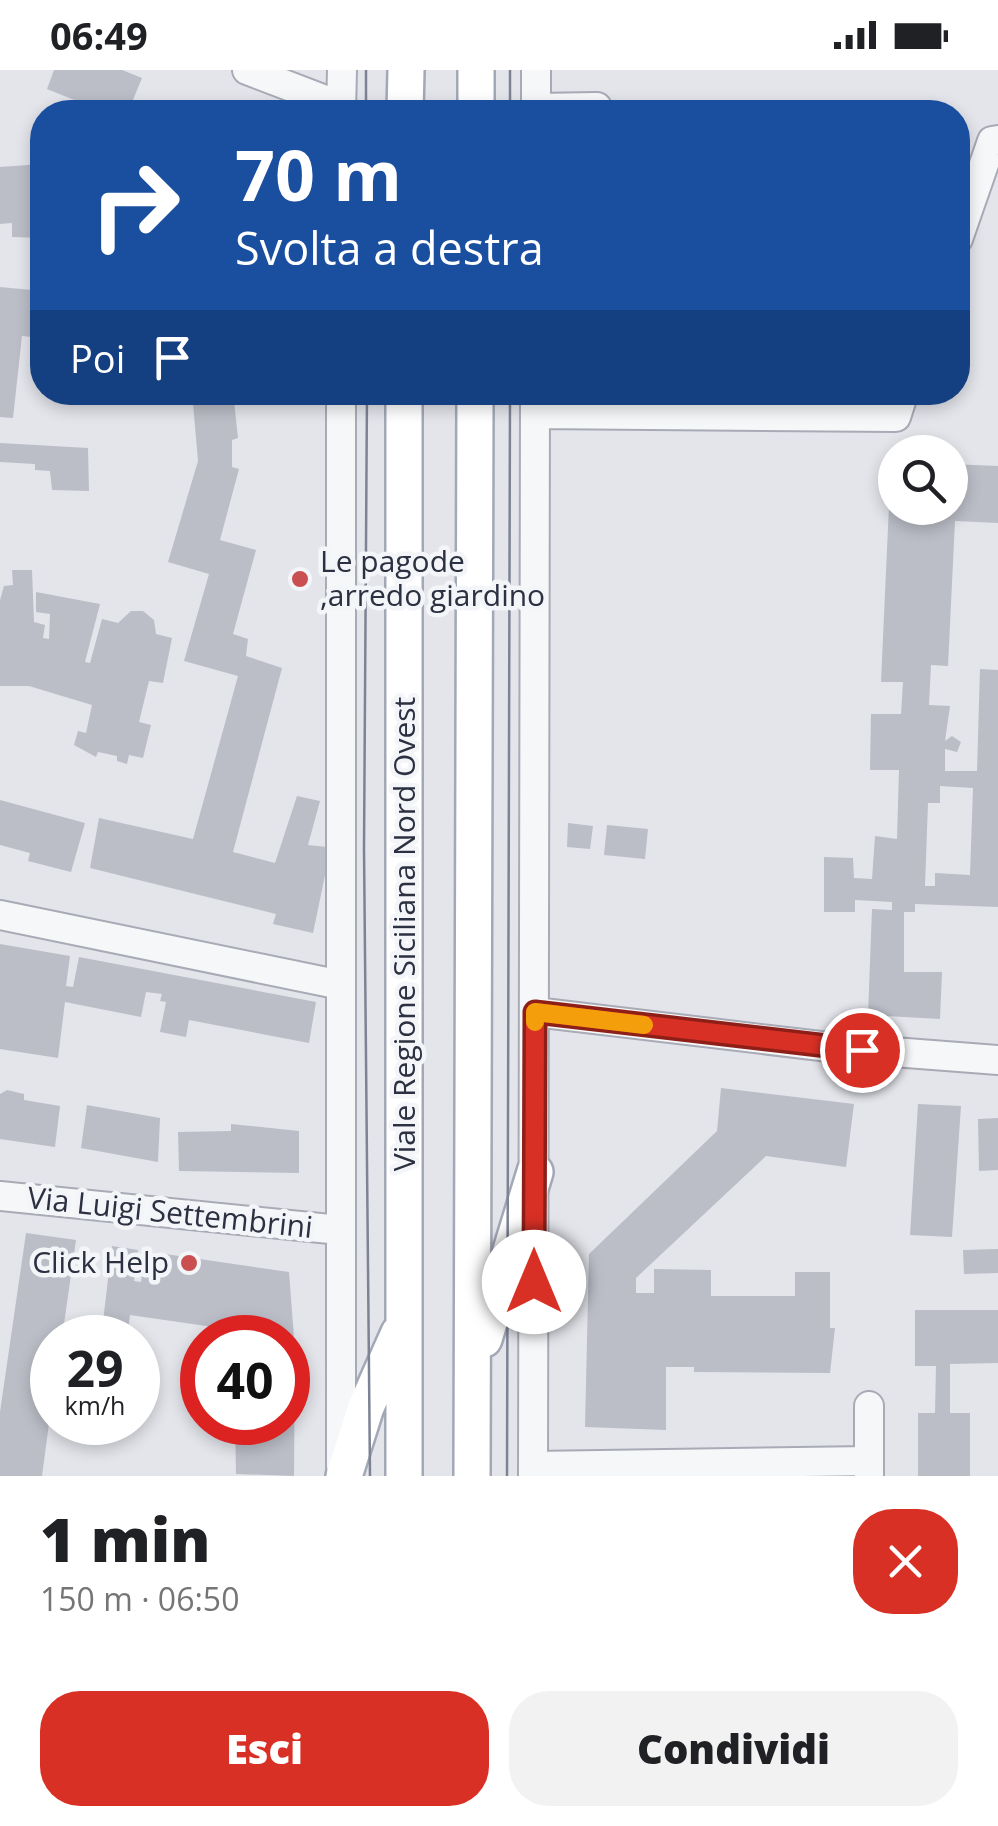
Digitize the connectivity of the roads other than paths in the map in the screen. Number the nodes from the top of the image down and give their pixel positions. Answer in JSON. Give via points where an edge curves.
{"nodes":[{"id":1,"x":247,"y":70,"type":"edge"},
{"id":2,"x":342,"y":70,"type":"edge"},
{"id":3,"x":406,"y":70,"type":"edge"},
{"id":4,"x":476,"y":70,"type":"edge"},
{"id":5,"x":536,"y":70,"type":"edge"},
{"id":6,"x":304,"y":82,"type":"edge"},
{"id":7,"x":329,"y":100,"type":"edge"},
{"id":8,"x":342,"y":100,"type":"edge"},
{"id":9,"x":405,"y":100,"type":"edge"},
{"id":10,"x":476,"y":100,"type":"edge"},
{"id":11,"x":536,"y":100,"type":"edge"},
{"id":12,"x":998,"y":140,"type":"edge"},
{"id":13,"x":970,"y":204,"type":"edge"},
{"id":14,"x":341,"y":405,"type":"edge"},
{"id":15,"x":404,"y":405,"type":"edge"},
{"id":16,"x":475,"y":405,"type":"edge"},
{"id":17,"x":537,"y":405,"type":"edge"},
{"id":18,"x":657,"y":405,"type":"edge"},
{"id":19,"x":900,"y":405,"type":"edge"},
{"id":20,"x":0,"y":916,"type":"edge"},
{"id":21,"x":341,"y":984,"type":"junction"},
{"id":22,"x":535,"y":1012,"type":"junction"},
{"id":23,"x":998,"y":1060,"type":"edge"},
{"id":24,"x":535,"y":1172,"type":"junction"},
{"id":25,"x":0,"y":1196,"type":"edge"},
{"id":26,"x":340,"y":1230,"type":"junction"},
{"id":27,"x":406,"y":1318,"type":"junction"},
{"id":28,"x":472,"y":1378,"type":"junction"},
{"id":29,"x":869,"y":1406,"type":"dead end"},
{"id":30,"x":869,"y":1468,"type":"edge"},
{"id":31,"x":760,"y":1470,"type":"edge"},
{"id":32,"x":533,"y":1471,"type":"edge"},
{"id":33,"x":342,"y":1476,"type":"edge"},
{"id":34,"x":404,"y":1476,"type":"edge"},
{"id":35,"x":472,"y":1476,"type":"edge"}],
"edges":[{"from":1,"to":6,"type":"street"},
{"from":2,"to":8,"type":"street"},
{"from":3,"to":9,"type":"main road"},
{"from":4,"to":10,"type":"main road"},
{"from":5,"to":11,"type":"street"},
{"from":6,"to":7,"type":"street"},
{"from":12,"to":13,"type":"street","via":[[992,141]]},
{"from":14,"to":21,"type":"street"},
{"from":15,"to":27,"type":"main road","name":"Viale Regione Siciliana Nord Ovest"},
{"from":16,"to":28,"type":"main road"},
{"from":17,"to":22,"type":"street"},
{"from":18,"to":19,"type":"street","via":[[896,417]]},
{"from":20,"to":21,"type":"street"},
{"from":21,"to":26,"type":"street"},
{"from":22,"to":23,"type":"street"},
{"from":22,"to":24,"type":"street"},
{"from":24,"to":28,"type":"main road"},
{"from":24,"to":32,"type":"street"},
{"from":25,"to":26,"type":"street","name":"Via Luigi Settembrini"},
{"from":26,"to":33,"type":"street"},
{"from":27,"to":33,"type":"main road"},
{"from":27,"to":34,"type":"main road","name":"Viale Regione Siciliana Nord Ovest"},
{"from":28,"to":35,"type":"main road"},
{"from":29,"to":30,"type":"street"},
{"from":30,"to":31,"type":"street"},
{"from":31,"to":32,"type":"street"}]}
